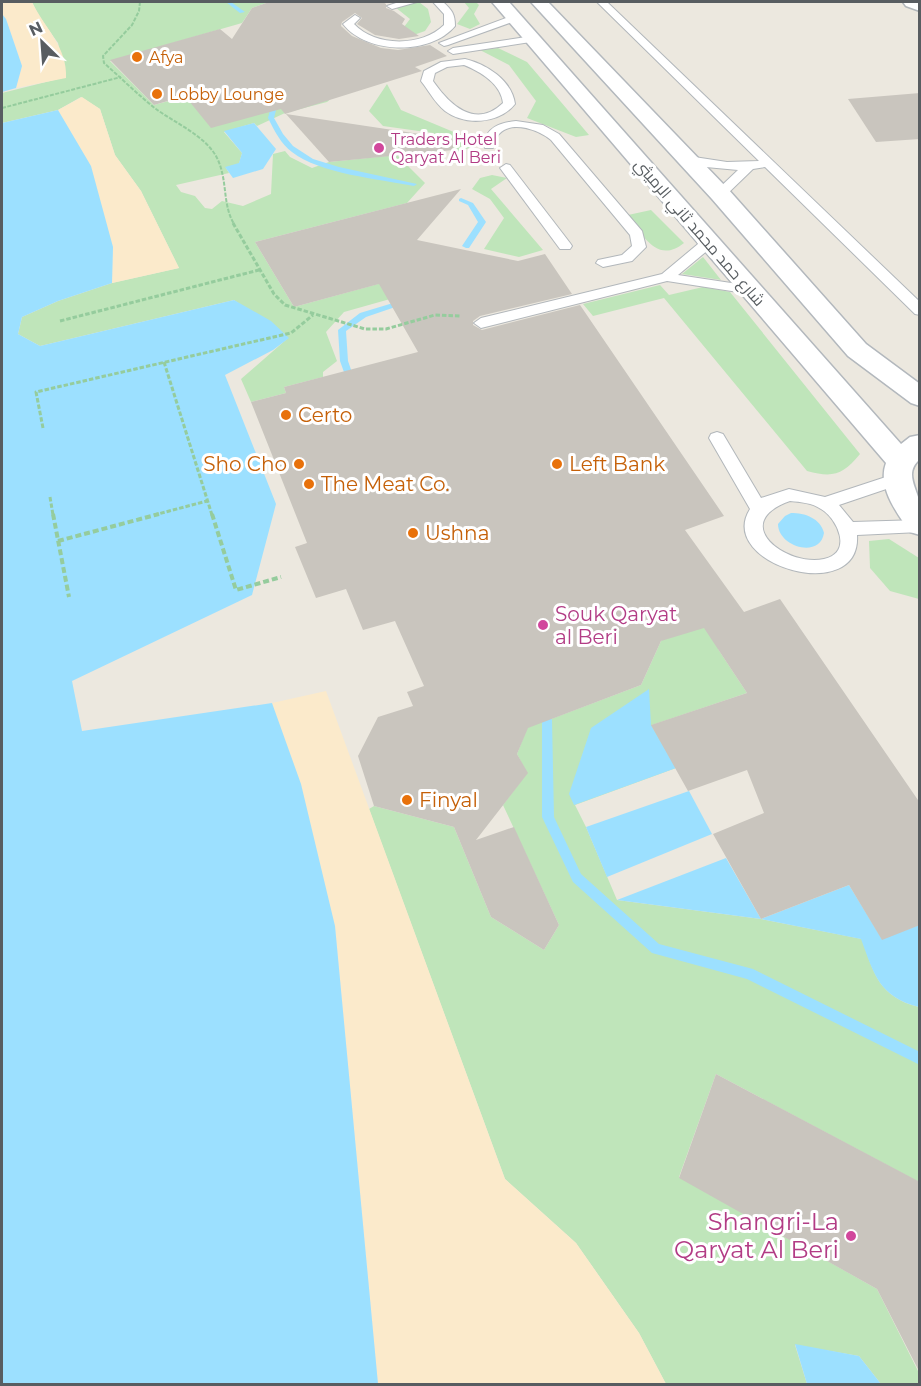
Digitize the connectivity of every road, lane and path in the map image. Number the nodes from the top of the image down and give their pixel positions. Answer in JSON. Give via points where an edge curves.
{"nodes":[{"id":1,"x":140,"y":2,"type":"edge"},
{"id":2,"x":412,"y":2,"type":"edge"},
{"id":3,"x":438,"y":2,"type":"edge"},
{"id":4,"x":539,"y":2,"type":"edge"},
{"id":5,"x":602,"y":2,"type":"edge"},
{"id":6,"x":912,"y":2,"type":"edge"},
{"id":7,"x":392,"y":6,"type":"dead end"},
{"id":8,"x":920,"y":6,"type":"edge"},
{"id":9,"x":507,"y":10,"type":"edge"},
{"id":10,"x":355,"y":18,"type":"dead end"},
{"id":11,"x":533,"y":39,"type":"junction"},
{"id":12,"x":445,"y":43,"type":"junction"},
{"id":13,"x":465,"y":62,"type":"junction"},
{"id":14,"x":121,"y":77,"type":"junction"},
{"id":15,"x":2,"y":108,"type":"edge"},
{"id":16,"x":503,"y":110,"type":"junction"},
{"id":17,"x":478,"y":116,"type":"junction"},
{"id":18,"x":531,"y":125,"type":"junction"},
{"id":19,"x":685,"y":158,"type":"junction"},
{"id":20,"x":770,"y":163,"type":"junction"},
{"id":21,"x":748,"y":167,"type":"junction"},
{"id":22,"x":506,"y":168,"type":"dead end"},
{"id":23,"x":720,"y":194,"type":"junction"},
{"id":24,"x":709,"y":242,"type":"junction"},
{"id":25,"x":566,"y":246,"type":"dead end"},
{"id":26,"x":603,"y":263,"type":"dead end"},
{"id":27,"x":259,"y":270,"type":"junction"},
{"id":28,"x":667,"y":277,"type":"junction"},
{"id":29,"x":751,"y":290,"type":"junction"},
{"id":30,"x":920,"y":311,"type":"edge"},
{"id":31,"x":313,"y":315,"type":"junction"},
{"id":32,"x":60,"y":321,"type":"dead end"},
{"id":33,"x":481,"y":323,"type":"joint"},
{"id":34,"x":164,"y":362,"type":"junction"},
{"id":35,"x":920,"y":396,"type":"edge"},
{"id":36,"x":43,"y":428,"type":"dead end"},
{"id":37,"x":717,"y":438,"type":"dead end"},
{"id":38,"x":906,"y":462,"type":"edge"},
{"id":39,"x":50,"y":497,"type":"dead end"},
{"id":40,"x":207,"y":501,"type":"junction"},
{"id":41,"x":825,"y":503,"type":"junction"},
{"id":42,"x":759,"y":509,"type":"junction"},
{"id":43,"x":920,"y":525,"type":"edge"},
{"id":44,"x":849,"y":529,"type":"junction"},
{"id":45,"x":58,"y":541,"type":"junction"},
{"id":46,"x":281,"y":577,"type":"dead end"},
{"id":47,"x":69,"y":597,"type":"dead end"}],
"edges":[{"from":1,"to":14,"type":"path","via":[[140,14],[103,56],[104,63]]},
{"from":2,"to":7,"type":"lane"},
{"from":3,"to":12,"type":"lane","via":[[450,15]]},
{"from":4,"to":19,"type":"main road","name":"شارع حمد محمد ثاني الرميثي"},
{"from":5,"to":20,"type":"lane"},
{"from":6,"to":8,"type":"main road"},
{"from":9,"to":11,"type":"main road","name":"شارع حمد محمد ثاني الرميثي"},
{"from":9,"to":12,"type":"lane"},
{"from":10,"to":12,"type":"lane","via":[[348,24],[351,31],[374,42]]},
{"from":11,"to":12,"type":"lane"},
{"from":11,"to":24,"type":"main road","name":"شارع حمد محمد ثاني الرميثي"},
{"from":12,"to":13,"type":"lane"},
{"from":13,"to":16,"type":"lane","via":[[483,68],[507,94],[509,104]]},
{"from":13,"to":17,"type":"lane","via":[[436,67],[427,81],[450,109]]},
{"from":14,"to":15,"type":"path"},
{"from":14,"to":27,"type":"path","via":[[155,108],[208,145],[217,157],[226,182],[227,212]]},
{"from":16,"to":17,"type":"lane"},
{"from":16,"to":18,"type":"lane"},
{"from":17,"to":18,"type":"lane","via":[[491,139],[509,126]]},
{"from":18,"to":26,"type":"lane","via":[[555,137],[637,234],[639,247],[635,253]]},
{"from":19,"to":21,"type":"lane"},
{"from":19,"to":23,"type":"main road","name":"شارع حمد محمد ثاني الرميثي"},
{"from":20,"to":21,"type":"lane"},
{"from":20,"to":30,"type":"lane"},
{"from":21,"to":23,"type":"lane"},
{"from":22,"to":25,"type":"lane"},
{"from":23,"to":35,"type":"main road","name":"شارع حمد محمد ثاني الرميثي","via":[[857,350]]},
{"from":24,"to":28,"type":"lane"},
{"from":24,"to":29,"type":"main road","name":"شارع حمد محمد ثاني الرميثي"},
{"from":27,"to":31,"type":"path","via":[[285,304]]},
{"from":27,"to":32,"type":"path"},
{"from":28,"to":29,"type":"lane"},
{"from":28,"to":33,"type":"lane"},
{"from":29,"to":38,"type":"main road","name":"شارع حمد محمد ثاني الرميثي"},
{"from":31,"to":33,"type":"path","via":[[365,329],[386,329],[449,314]]},
{"from":31,"to":34,"type":"path","via":[[291,333]]},
{"from":34,"to":36,"type":"path","via":[[36,392]]},
{"from":34,"to":40,"type":"path"},
{"from":37,"to":42,"type":"lane"},
{"from":38,"to":41,"type":"lane"},
{"from":38,"to":43,"type":"main road","via":[[906,503]]},
{"from":39,"to":45,"type":"path"},
{"from":40,"to":45,"type":"path"},
{"from":40,"to":46,"type":"path","via":[[236,590]]},
{"from":41,"to":42,"type":"lane","via":[[789,495],[775,498]]},
{"from":41,"to":44,"type":"lane","via":[[843,518]]},
{"from":42,"to":44,"type":"lane","via":[[753,523],[755,536],[763,548],[790,564],[808,567],[838,561],[851,541]]},
{"from":43,"to":44,"type":"lane"},
{"from":45,"to":47,"type":"path"}]}
